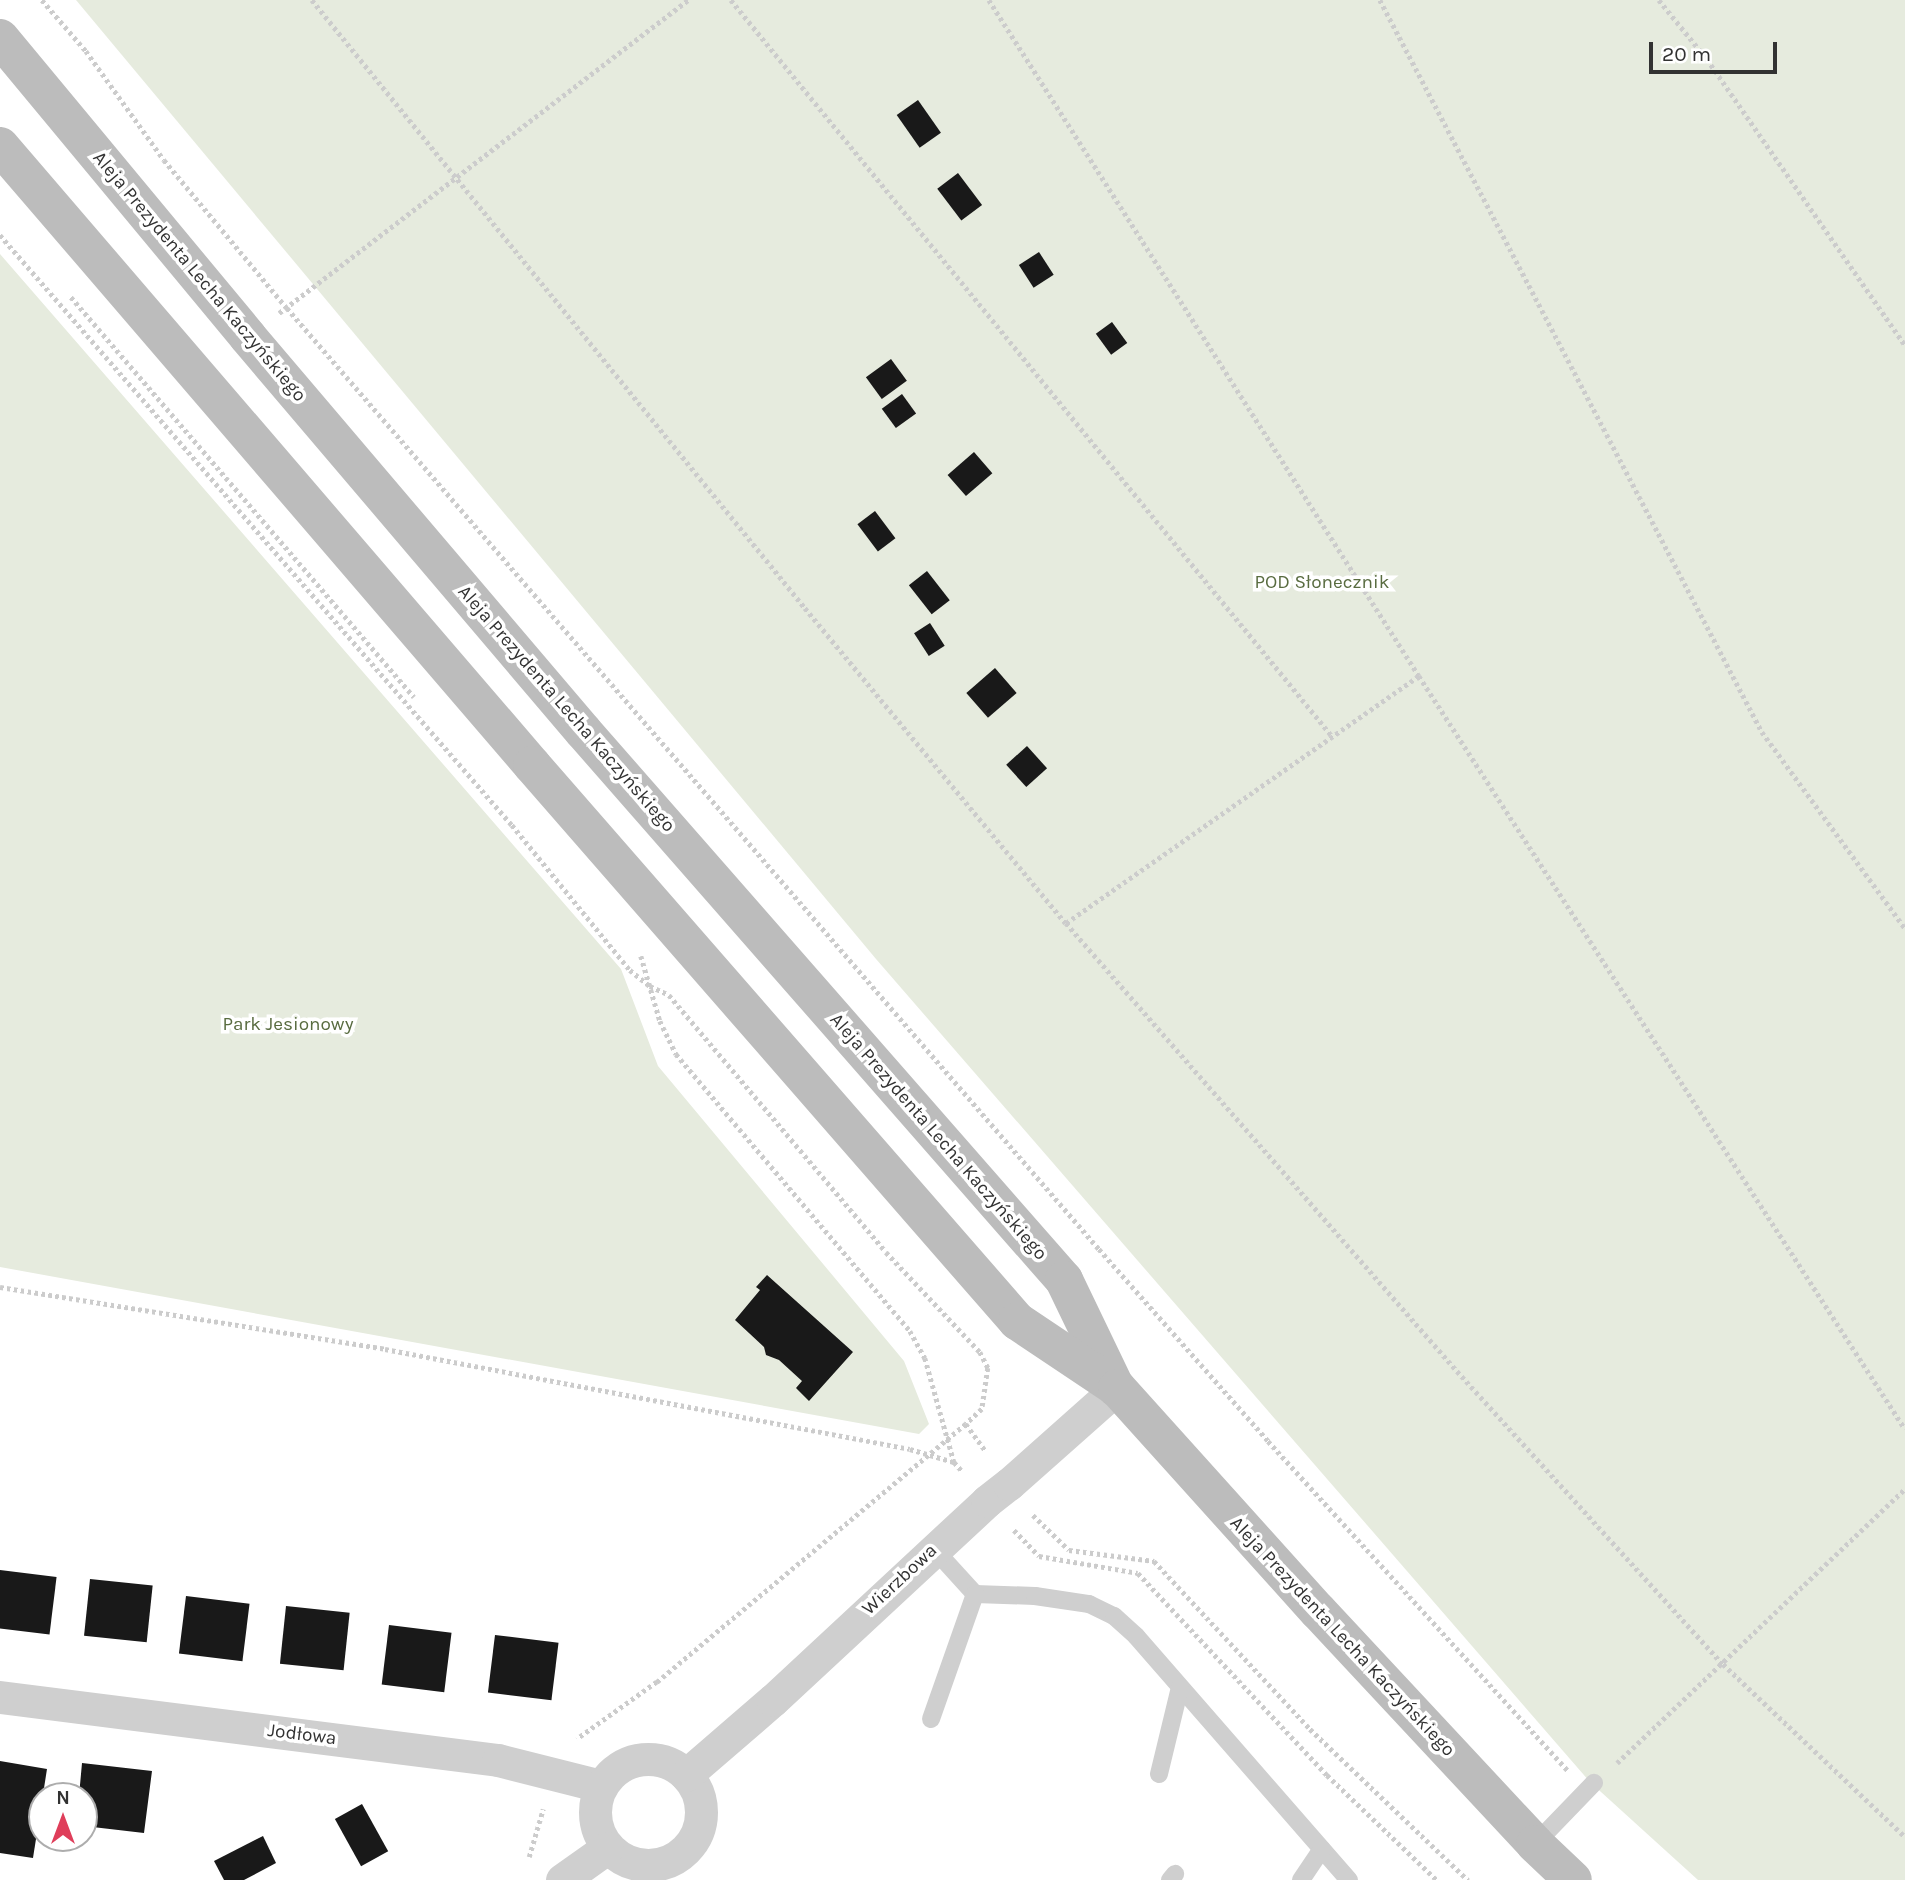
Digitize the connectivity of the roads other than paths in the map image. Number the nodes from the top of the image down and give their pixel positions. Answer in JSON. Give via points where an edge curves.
{"nodes":[{"id":1,"x":0,"y":38,"type":"edge"},
{"id":2,"x":0,"y":146,"type":"edge"},
{"id":3,"x":1116,"y":1388,"type":"junction"},
{"id":4,"x":934,"y":1549,"type":"junction"},
{"id":5,"x":975,"y":1594,"type":"junction"},
{"id":6,"x":1180,"y":1687,"type":"junction"},
{"id":7,"x":0,"y":1697,"type":"edge"},
{"id":8,"x":931,"y":1719,"type":"dead end"},
{"id":9,"x":1159,"y":1774,"type":"dead end"},
{"id":10,"x":686,"y":1775,"type":"junction"},
{"id":11,"x":1595,"y":1782,"type":"road end"},
{"id":12,"x":601,"y":1786,"type":"junction"},
{"id":13,"x":1535,"y":1844,"type":"junction"},
{"id":14,"x":607,"y":1848,"type":"junction"},
{"id":15,"x":1322,"y":1849,"type":"junction"},
{"id":16,"x":676,"y":1870,"type":"edge"},
{"id":17,"x":562,"y":1880,"type":"edge"},
{"id":18,"x":1301,"y":1880,"type":"edge"},
{"id":19,"x":1349,"y":1880,"type":"edge"},
{"id":20,"x":1573,"y":1880,"type":"edge"}],
"edges":[{"from":1,"to":3,"type":"main road","name":"Aleja Prezydenta Lecha Kaczyńskiego","via":[[583,731],[1064,1280]]},
{"from":2,"to":3,"type":"main road","name":"Aleja Prezydenta Lecha Kaczyńskiego","via":[[1017,1321]]},
{"from":3,"to":4,"type":"street","name":"Wierzbowa"},
{"from":3,"to":13,"type":"main road","name":"Aleja Prezydenta Lecha Kaczyńskiego"},
{"from":4,"to":5,"type":"lane"},
{"from":4,"to":10,"type":"street","name":"Wierzbowa"},
{"from":5,"to":6,"type":"lane","via":[[1089,1604],[1114,1616],[1136,1636]]},
{"from":5,"to":8,"type":"lane"},
{"from":6,"to":9,"type":"lane"},
{"from":6,"to":15,"type":"lane"},
{"from":7,"to":12,"type":"street","name":"Jodłowa","via":[[498,1760]]},
{"from":10,"to":12,"type":"street","via":[[665,1762],[641,1759],[618,1768]]},
{"from":10,"to":16,"type":"street","via":[[701,1810]]},
{"from":11,"to":13,"type":"lane"},
{"from":12,"to":14,"type":"street","via":[[595,1807],[597,1829]]},
{"from":13,"to":20,"type":"main road","name":"Aleja Prezydenta Lecha Kaczyńskiego"},
{"from":14,"to":16,"type":"street","via":[[638,1865]]},
{"from":14,"to":17,"type":"street"},
{"from":15,"to":18,"type":"lane"},
{"from":15,"to":19,"type":"lane"}]}
